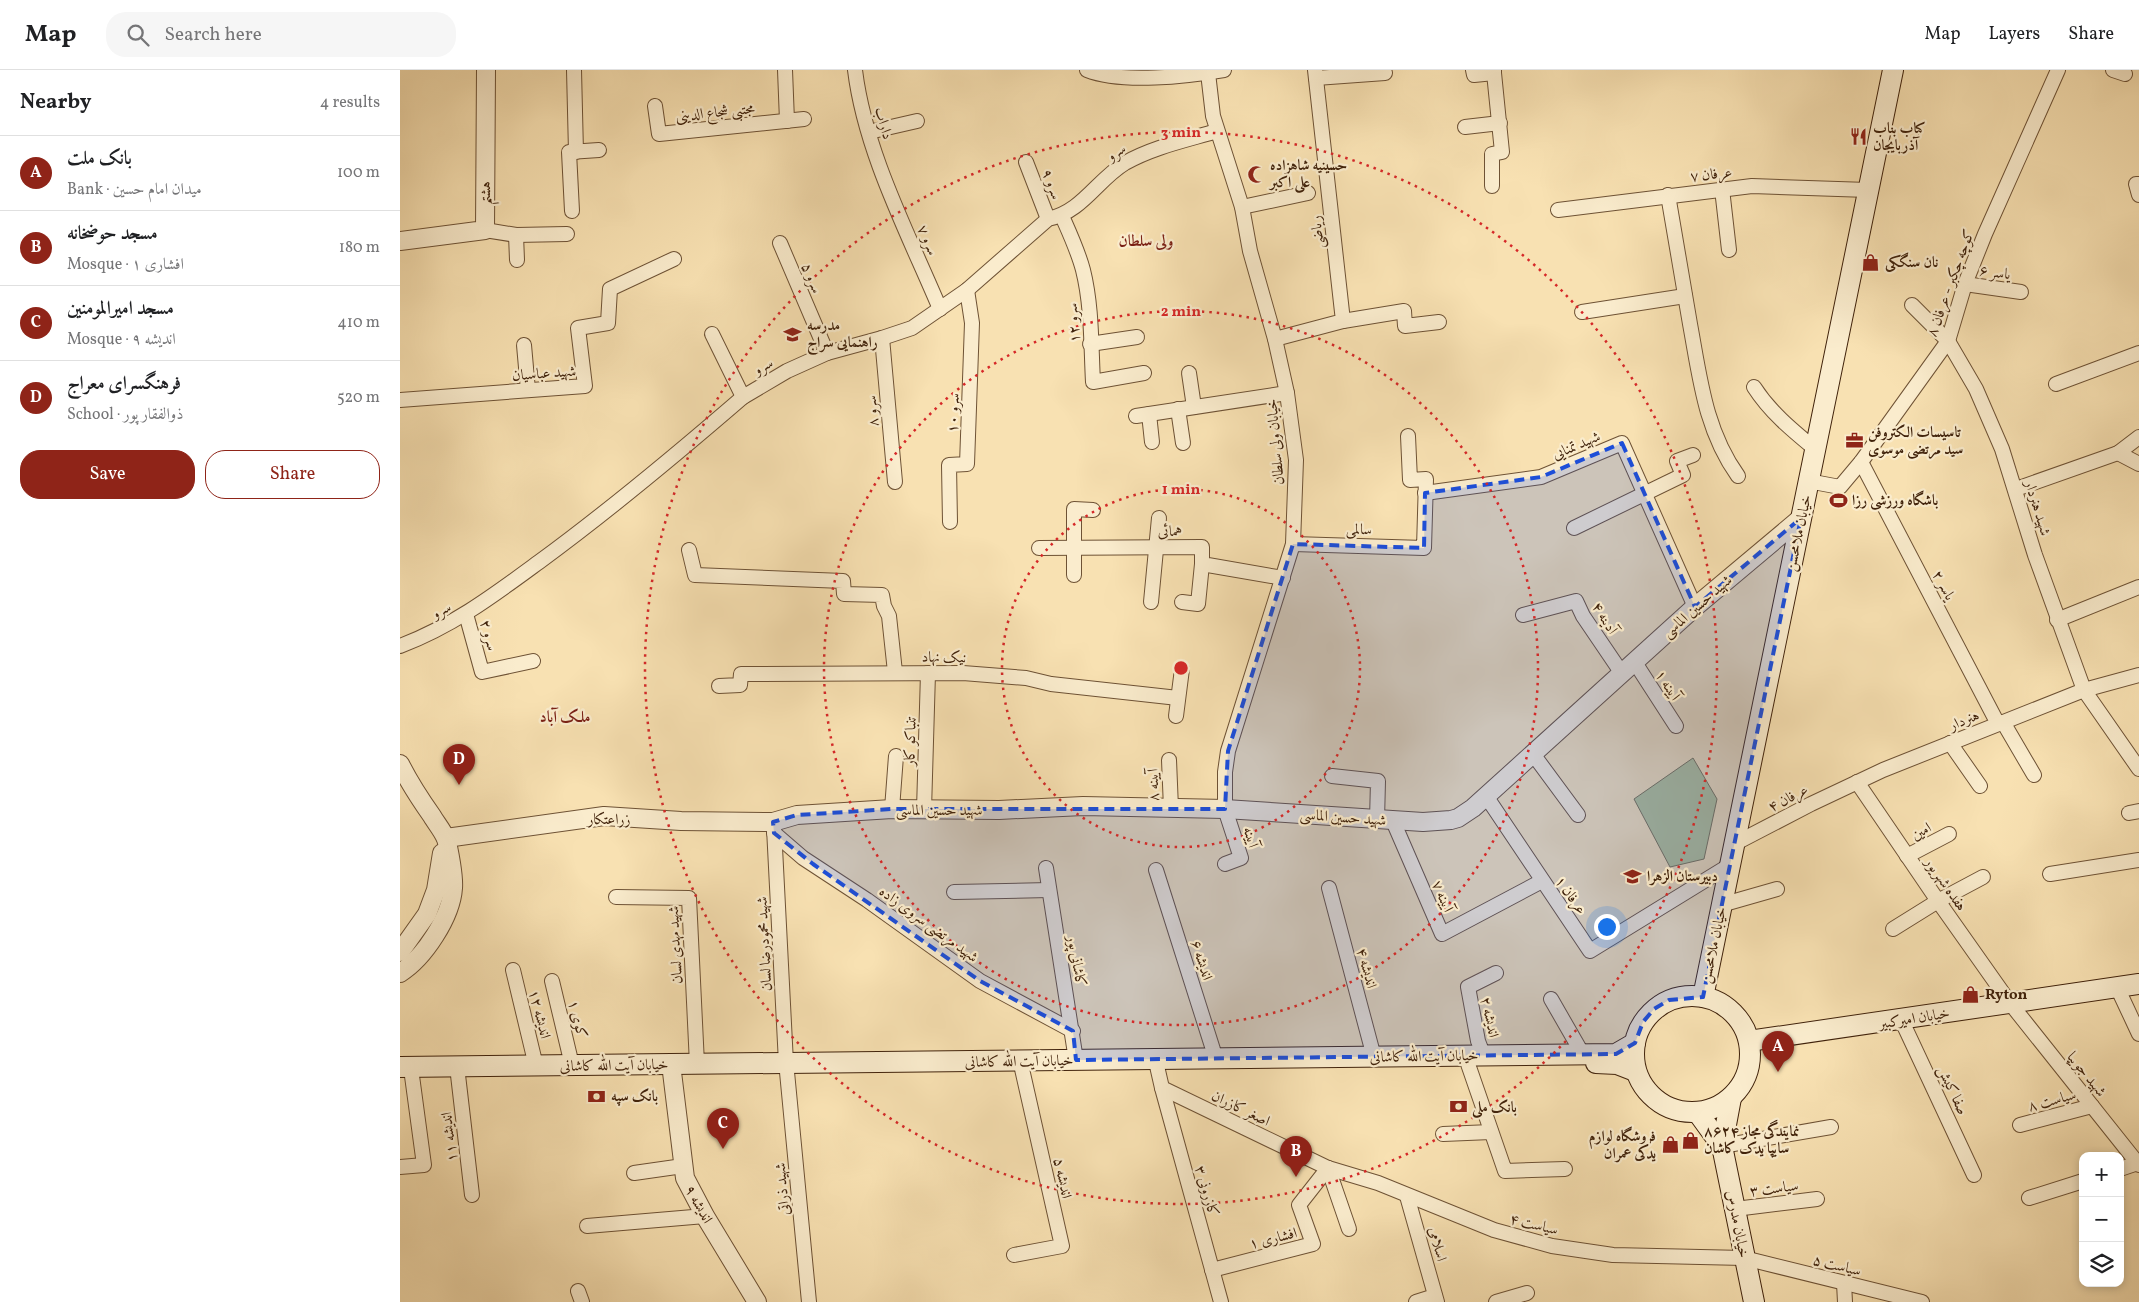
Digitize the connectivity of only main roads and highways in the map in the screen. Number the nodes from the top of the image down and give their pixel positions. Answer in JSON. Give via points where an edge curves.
{"nodes":[{"id":1,"x":1893,"y":70,"type":"edge"},
{"id":2,"x":2139,"y":984,"type":"edge"},
{"id":3,"x":1703,"y":997,"type":"junction"},
{"id":4,"x":1749,"y":1041,"type":"junction"},
{"id":5,"x":1635,"y":1042,"type":"junction"},
{"id":6,"x":1475,"y":1059,"type":"junction"},
{"id":7,"x":787,"y":1068,"type":"junction"},
{"id":8,"x":672,"y":1069,"type":"junction"},
{"id":9,"x":1635,"y":1071,"type":"junction"},
{"id":10,"x":404,"y":1073,"type":"edge"},
{"id":11,"x":1731,"y":1098,"type":"junction"},
{"id":12,"x":1698,"y":1113,"type":"junction"},
{"id":13,"x":1722,"y":1146,"type":"junction"},
{"id":14,"x":1754,"y":1302,"type":"edge"}],
"edges":[{"from":1,"to":3,"type":"main road","name":"خیابان ملامحسن"},
{"from":2,"to":4,"type":"main road","name":"خیابان امیرکبیر"},
{"from":3,"to":4,"type":"main road","via":[[1727,1008]]},
{"from":3,"to":5,"type":"main road","via":[[1685,996],[1654,1009],[1643,1022]]},
{"from":4,"to":11,"type":"main road","via":[[1748,1072]]},
{"from":5,"to":6,"type":"main road","name":"خیابان آیت الله کاشانی","via":[[1616,1054]]},
{"from":5,"to":9,"type":"main road"},
{"from":6,"to":7,"type":"main road","name":"خیابان آیت الله کاشانی","via":[[1022,1069]]},
{"from":6,"to":7,"type":"main road","name":"خیابان آیت الله کاشانی","via":[[1076,1060]]},
{"from":6,"to":9,"type":"main road","name":"خیابان آیت الله کاشانی","via":[[1617,1064]]},
{"from":7,"to":8,"type":"main road","name":"خیابان آیت الله کاشانی"},
{"from":7,"to":8,"type":"main road","name":"خیابان آیت الله کاشانی","via":[[698,1064]]},
{"from":8,"to":10,"type":"main road","name":"خیابان آیت الله کاشانی","via":[[458,1075]]},
{"from":8,"to":10,"type":"main road","name":"خیابان آیت الله کاشانی","via":[[572,1065]]},
{"from":9,"to":12,"type":"main road","via":[[1655,1100],[1670,1109]]},
{"from":11,"to":12,"type":"main road","via":[[1716,1108]]},
{"from":11,"to":13,"type":"main road"},
{"from":12,"to":13,"type":"main road"},
{"from":13,"to":14,"type":"main road","name":"خیابان مدرس"}]}
